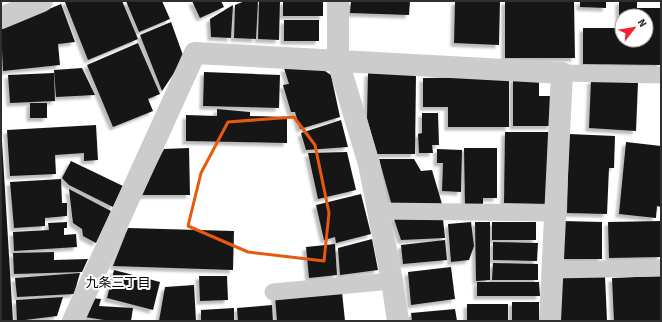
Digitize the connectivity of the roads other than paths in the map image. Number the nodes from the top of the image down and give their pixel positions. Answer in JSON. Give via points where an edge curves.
{"nodes":[{"id":1,"x":42,"y":1,"type":"edge"},
{"id":2,"x":338,"y":1,"type":"edge"},
{"id":3,"x":1,"y":18,"type":"edge"},
{"id":4,"x":338,"y":61,"type":"junction"},
{"id":5,"x":562,"y":73,"type":"junction"},
{"id":6,"x":661,"y":75,"type":"edge"},
{"id":7,"x":378,"y":212,"type":"junction"},
{"id":8,"x":555,"y":213,"type":"junction"},
{"id":9,"x":661,"y":268,"type":"edge"},
{"id":10,"x":552,"y":270,"type":"junction"},
{"id":11,"x":392,"y":281,"type":"junction"},
{"id":12,"x":273,"y":292,"type":"dead end"},
{"id":13,"x":73,"y":321,"type":"edge"},
{"id":14,"x":398,"y":321,"type":"edge"},
{"id":15,"x":550,"y":321,"type":"edge"}],
"edges":[{"from":1,"to":3,"type":"street"},
{"from":2,"to":4,"type":"street"},
{"from":4,"to":5,"type":"street"},
{"from":4,"to":7,"type":"street","via":[[369,164]]},
{"from":4,"to":13,"type":"street","via":[[195,53]]},
{"from":5,"to":6,"type":"lane"},
{"from":5,"to":8,"type":"street"},
{"from":7,"to":8,"type":"lane"},
{"from":7,"to":11,"type":"street"},
{"from":8,"to":10,"type":"street"},
{"from":9,"to":10,"type":"lane"},
{"from":10,"to":15,"type":"street"},
{"from":11,"to":12,"type":"lane"},
{"from":11,"to":14,"type":"street"}]}
